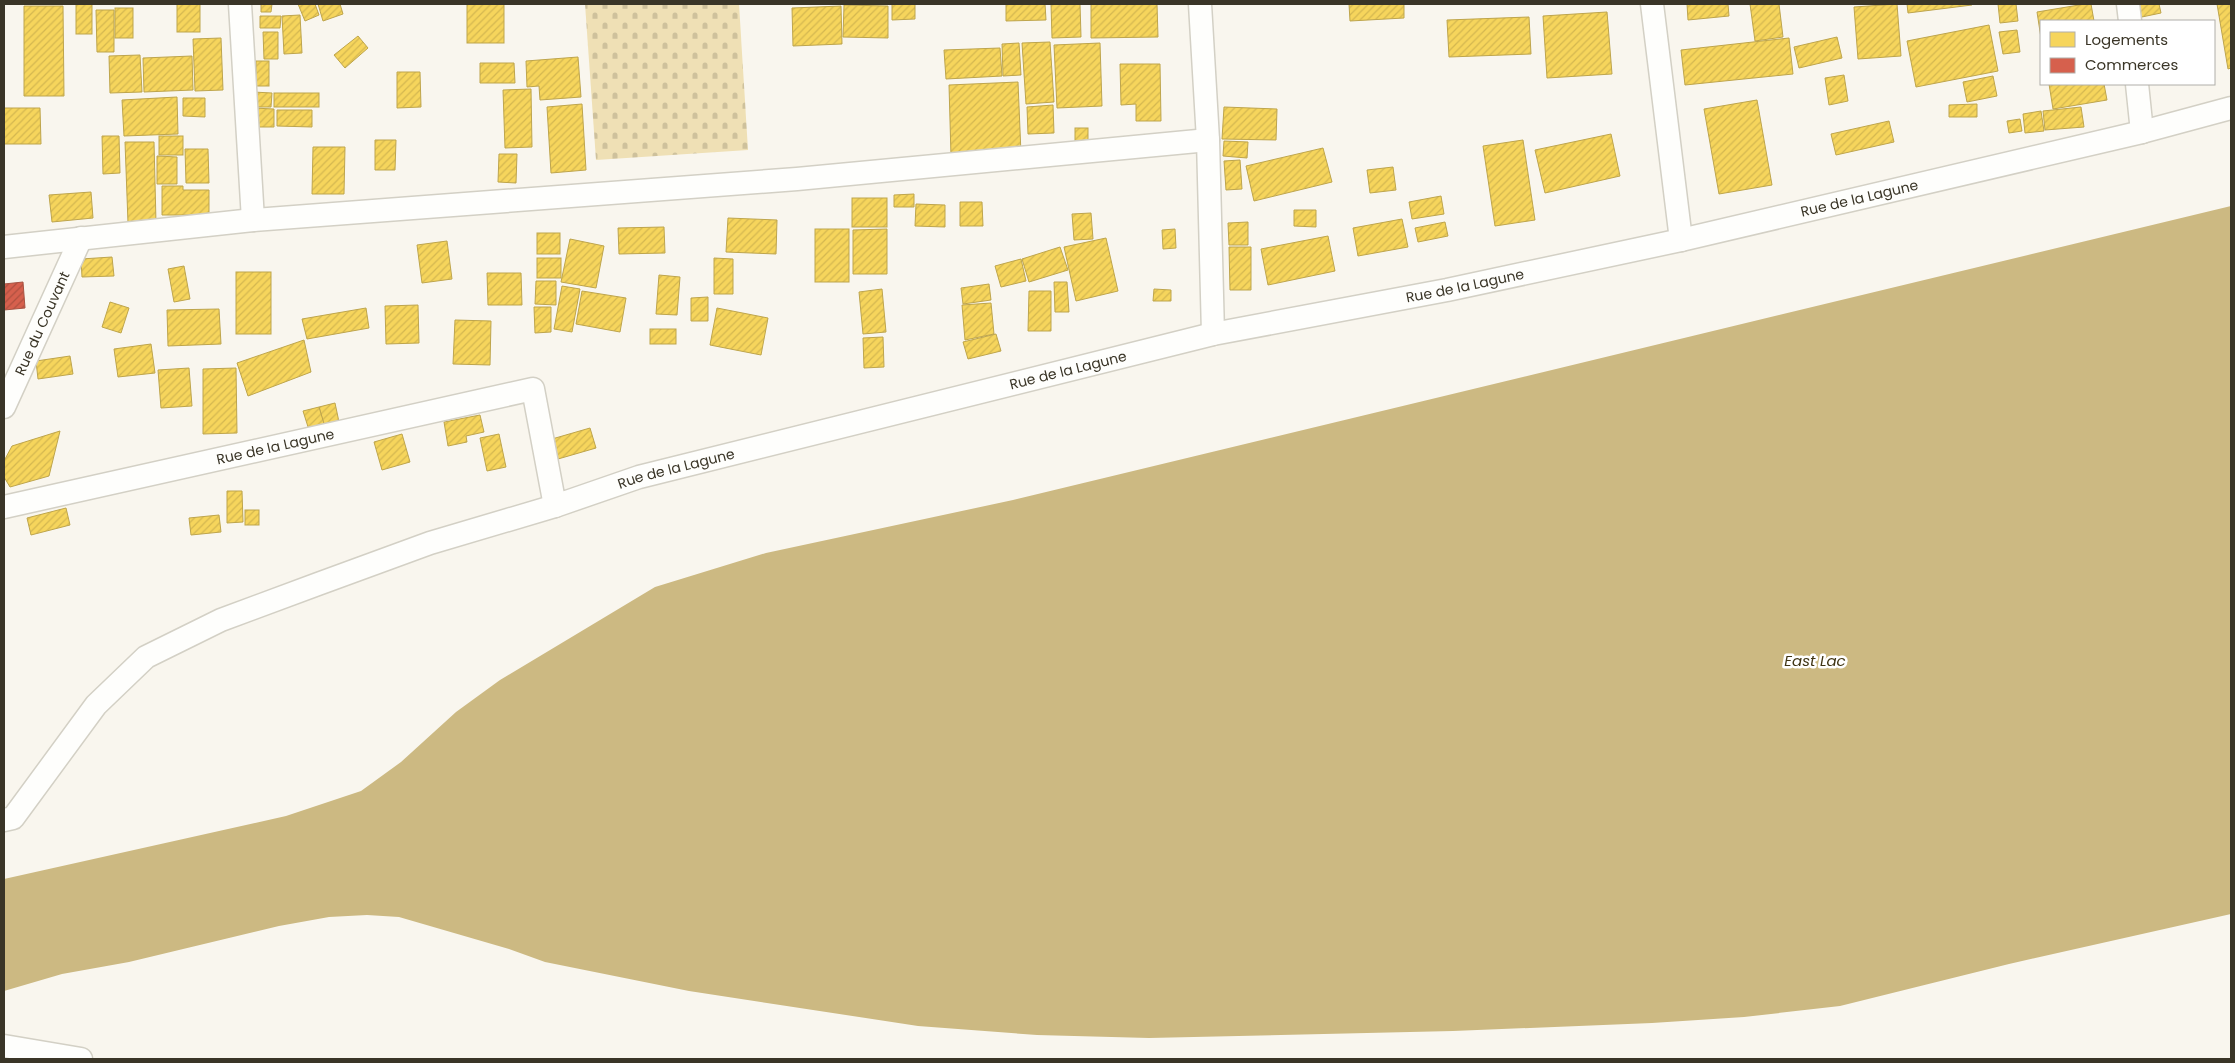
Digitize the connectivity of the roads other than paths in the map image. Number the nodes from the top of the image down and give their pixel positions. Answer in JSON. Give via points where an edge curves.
{"nodes":[{"id":1,"x":240,"y":4,"type":"edge"},
{"id":2,"x":1200,"y":4,"type":"edge"},
{"id":3,"x":1652,"y":4,"type":"edge"},
{"id":4,"x":2128,"y":4,"type":"edge"},
{"id":5,"x":2130,"y":20,"type":"edge"},
{"id":6,"x":2137,"y":85,"type":"edge"},
{"id":7,"x":2231,"y":108,"type":"edge"},
{"id":8,"x":2142,"y":132,"type":"junction"},
{"id":9,"x":1208,"y":140,"type":"junction"},
{"id":10,"x":254,"y":220,"type":"junction"},
{"id":11,"x":81,"y":238,"type":"junction"},
{"id":12,"x":1681,"y":240,"type":"junction"},
{"id":13,"x":4,"y":247,"type":"edge"},
{"id":14,"x":1213,"y":334,"type":"junction"},
{"id":15,"x":4,"y":407,"type":"edge"},
{"id":16,"x":555,"y":506,"type":"junction"},
{"id":17,"x":4,"y":507,"type":"edge"},
{"id":18,"x":4,"y":820,"type":"edge"},
{"id":19,"x":4,"y":1046,"type":"edge"},
{"id":20,"x":81,"y":1059,"type":"edge"}],
"edges":[{"from":1,"to":10,"type":"street"},
{"from":2,"to":9,"type":"street"},
{"from":3,"to":12,"type":"street"},
{"from":4,"to":5,"type":"street"},
{"from":6,"to":8,"type":"street"},
{"from":7,"to":8,"type":"street","name":"Rue de la Lagune"},
{"from":8,"to":12,"type":"street","name":"Rue de la Lagune"},
{"from":9,"to":10,"type":"street","via":[[797,179]]},
{"from":9,"to":14,"type":"street"},
{"from":10,"to":11,"type":"street"},
{"from":11,"to":13,"type":"street"},
{"from":11,"to":15,"type":"street","name":"Rue du Couvant"},
{"from":12,"to":14,"type":"street","name":"Rue de la Lagune","via":[[1447,290]]},
{"from":14,"to":16,"type":"street","name":"Rue de la Lagune","via":[[639,477]]},
{"from":16,"to":17,"type":"street","name":"Rue de la Lagune","via":[[533,389]]},
{"from":16,"to":18,"type":"street","via":[[430,543],[318,584],[222,620],[146,657],[96,705],[13,818]]},
{"from":19,"to":20,"type":"street"}]}
